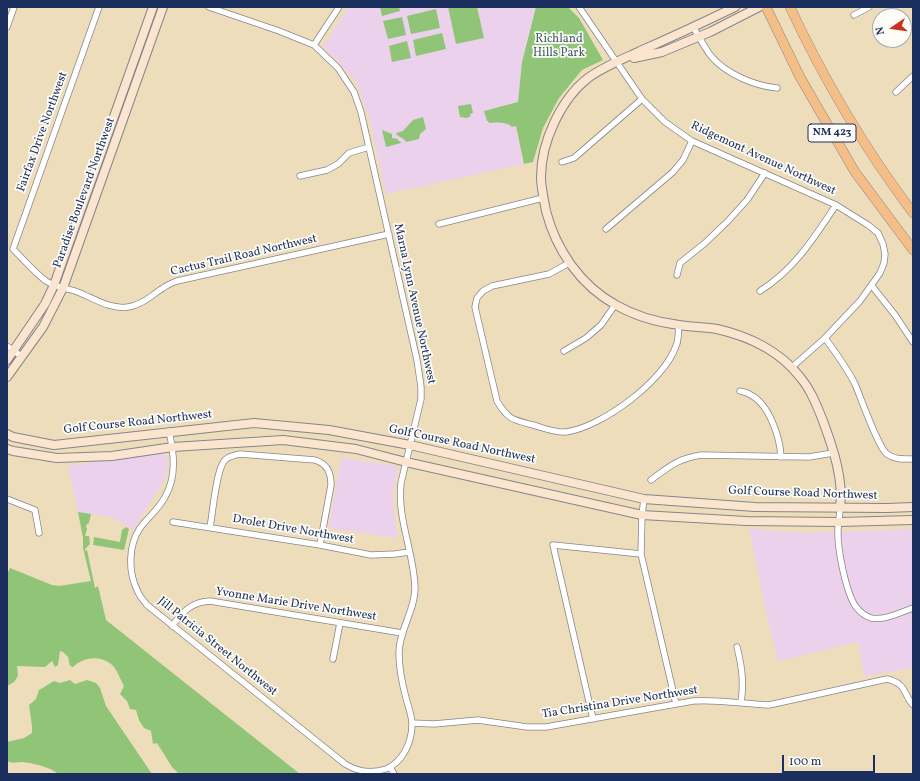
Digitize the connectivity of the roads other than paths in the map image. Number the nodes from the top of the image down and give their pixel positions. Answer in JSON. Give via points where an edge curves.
{"nodes":[{"id":1,"x":14,"y":7,"type":"edge"},
{"id":2,"x":99,"y":7,"type":"edge"},
{"id":3,"x":153,"y":7,"type":"edge"},
{"id":4,"x":163,"y":7,"type":"edge"},
{"id":5,"x":209,"y":7,"type":"edge"},
{"id":6,"x":339,"y":7,"type":"edge"},
{"id":7,"x":579,"y":7,"type":"edge"},
{"id":8,"x":735,"y":7,"type":"edge"},
{"id":9,"x":759,"y":7,"type":"edge"},
{"id":10,"x":766,"y":7,"type":"edge"},
{"id":11,"x":790,"y":7,"type":"edge"},
{"id":12,"x":869,"y":7,"type":"edge"},
{"id":13,"x":854,"y":15,"type":"dead end"},
{"id":14,"x":693,"y":26,"type":"junction"},
{"id":15,"x":7,"y":27,"type":"edge"},
{"id":16,"x":142,"y":33,"type":"junction"},
{"id":17,"x":699,"y":37,"type":"junction"},
{"id":18,"x":314,"y":44,"type":"junction"},
{"id":19,"x":618,"y":62,"type":"junction"},
{"id":20,"x":143,"y":65,"type":"junction"},
{"id":21,"x":913,"y":76,"type":"edge"},
{"id":22,"x":778,"y":88,"type":"dead end"},
{"id":23,"x":896,"y":92,"type":"dead end"},
{"id":24,"x":642,"y":99,"type":"junction"},
{"id":25,"x":692,"y":141,"type":"junction"},
{"id":26,"x":105,"y":142,"type":"junction"},
{"id":27,"x":369,"y":147,"type":"junction"},
{"id":28,"x":110,"y":156,"type":"junction"},
{"id":29,"x":562,"y":162,"type":"dead end"},
{"id":30,"x":107,"y":167,"type":"junction"},
{"id":31,"x":94,"y":172,"type":"junction"},
{"id":32,"x":765,"y":172,"type":"junction"},
{"id":33,"x":300,"y":176,"type":"dead end"},
{"id":34,"x":543,"y":198,"type":"junction"},
{"id":35,"x":94,"y":204,"type":"junction"},
{"id":36,"x":836,"y":205,"type":"junction"},
{"id":37,"x":79,"y":214,"type":"junction"},
{"id":38,"x":913,"y":214,"type":"edge"},
{"id":39,"x":439,"y":224,"type":"dead end"},
{"id":40,"x":606,"y":229,"type":"dead end"},
{"id":41,"x":388,"y":234,"type":"junction"},
{"id":42,"x":913,"y":250,"type":"edge"},
{"id":43,"x":569,"y":263,"type":"junction"},
{"id":44,"x":677,"y":275,"type":"dead end"},
{"id":45,"x":54,"y":285,"type":"junction"},
{"id":46,"x":872,"y":286,"type":"junction"},
{"id":47,"x":63,"y":288,"type":"junction"},
{"id":48,"x":760,"y":292,"type":"dead end"},
{"id":49,"x":615,"y":305,"type":"junction"},
{"id":50,"x":678,"y":325,"type":"junction"},
{"id":51,"x":825,"y":338,"type":"junction"},
{"id":52,"x":913,"y":342,"type":"edge"},
{"id":53,"x":10,"y":348,"type":"edge"},
{"id":54,"x":564,"y":351,"type":"dead end"},
{"id":55,"x":21,"y":356,"type":"junction"},
{"id":56,"x":7,"y":360,"type":"edge"},
{"id":57,"x":791,"y":368,"type":"junction"},
{"id":58,"x":7,"y":377,"type":"edge"},
{"id":59,"x":740,"y":391,"type":"dead end"},
{"id":60,"x":169,"y":431,"type":"junction"},
{"id":61,"x":7,"y":434,"type":"edge"},
{"id":62,"x":410,"y":445,"type":"junction"},
{"id":63,"x":173,"y":447,"type":"junction"},
{"id":64,"x":7,"y":449,"type":"edge"},
{"id":65,"x":833,"y":453,"type":"junction"},
{"id":66,"x":781,"y":457,"type":"junction"},
{"id":67,"x":913,"y":459,"type":"edge"},
{"id":68,"x":406,"y":462,"type":"junction"},
{"id":69,"x":651,"y":480,"type":"dead end"},
{"id":70,"x":7,"y":499,"type":"edge"},
{"id":71,"x":644,"y":499,"type":"junction"},
{"id":72,"x":913,"y":506,"type":"edge"},
{"id":73,"x":840,"y":508,"type":"junction"},
{"id":74,"x":642,"y":515,"type":"junction"},
{"id":75,"x":913,"y":520,"type":"edge"},
{"id":76,"x":173,"y":522,"type":"dead end"},
{"id":77,"x":839,"y":522,"type":"junction"},
{"id":78,"x":210,"y":527,"type":"junction"},
{"id":79,"x":39,"y":533,"type":"dead end"},
{"id":80,"x":320,"y":545,"type":"junction"},
{"id":81,"x":409,"y":552,"type":"junction"},
{"id":82,"x":641,"y":554,"type":"junction"},
{"id":83,"x":913,"y":608,"type":"edge"},
{"id":84,"x":340,"y":623,"type":"junction"},
{"id":85,"x":172,"y":626,"type":"junction"},
{"id":86,"x":402,"y":633,"type":"junction"},
{"id":87,"x":737,"y":647,"type":"dead end"},
{"id":88,"x":334,"y":659,"type":"dead end"},
{"id":89,"x":741,"y":703,"type":"junction"},
{"id":90,"x":676,"y":704,"type":"junction"},
{"id":91,"x":913,"y":705,"type":"edge"},
{"id":92,"x":593,"y":719,"type":"junction"},
{"id":93,"x":412,"y":723,"type":"junction"},
{"id":94,"x":390,"y":767,"type":"junction"},
{"id":95,"x":394,"y":774,"type":"edge"}],
"edges":[{"from":1,"to":15,"type":"street"},
{"from":2,"to":45,"type":"street","name":"Fairfax Drive Northwest","via":[[14,249],[34,271]]},
{"from":3,"to":16,"type":"main road","name":"Paradise Boulevard Northwest"},
{"from":4,"to":20,"type":"main road","name":"Paradise Boulevard Northwest"},
{"from":5,"to":18,"type":"street"},
{"from":6,"to":18,"type":"street"},
{"from":7,"to":19,"type":"street","name":"Ridgemont Avenue Northwest"},
{"from":8,"to":14,"type":"main road"},
{"from":9,"to":17,"type":"main road"},
{"from":10,"to":42,"type":"main road","number":"NM 423","via":[[800,77],[855,172]]},
{"from":11,"to":38,"type":"main road","number":"NM 423","via":[[847,115]]},
{"from":12,"to":13,"type":"street"},
{"from":14,"to":17,"type":"street"},
{"from":14,"to":19,"type":"main road"},
{"from":16,"to":20,"type":"main road","via":[[140,57]]},
{"from":16,"to":26,"type":"main road","name":"Paradise Boulevard Northwest"},
{"from":17,"to":19,"type":"main road","via":[[662,52]]},
{"from":17,"to":22,"type":"street","via":[[722,67],[763,86]]},
{"from":18,"to":27,"type":"street","name":"Marna Lynn Avenue Northwest","via":[[338,68],[354,92]]},
{"from":19,"to":24,"type":"street","name":"Ridgemont Avenue Northwest"},
{"from":19,"to":34,"type":"main road","via":[[588,78],[558,114],[542,159]]},
{"from":20,"to":28,"type":"main road","name":"Paradise Boulevard Northwest"},
{"from":21,"to":23,"type":"street"},
{"from":24,"to":25,"type":"street","name":"Ridgemont Avenue Northwest","via":[[665,122]]},
{"from":24,"to":29,"type":"street","via":[[574,158]]},
{"from":25,"to":32,"type":"street","name":"Ridgemont Avenue Northwest"},
{"from":25,"to":40,"type":"street","via":[[683,160],[673,172]]},
{"from":26,"to":28,"type":"main road"},
{"from":26,"to":31,"type":"main road","name":"Paradise Boulevard Northwest"},
{"from":27,"to":33,"type":"street","via":[[349,153],[327,170]]},
{"from":27,"to":41,"type":"street","name":"Marna Lynn Avenue Northwest"},
{"from":28,"to":30,"type":"main road","name":"Paradise Boulevard Northwest","via":[[115,164]]},
{"from":30,"to":31,"type":"main road"},
{"from":30,"to":35,"type":"main road","name":"Paradise Boulevard Northwest"},
{"from":31,"to":37,"type":"main road","name":"Paradise Boulevard Northwest"},
{"from":32,"to":36,"type":"street","name":"Ridgemont Avenue Northwest"},
{"from":32,"to":44,"type":"street","via":[[750,196],[728,221],[680,263]]},
{"from":34,"to":39,"type":"street"},
{"from":34,"to":43,"type":"main road","via":[[558,244]]},
{"from":35,"to":37,"type":"main road"},
{"from":35,"to":47,"type":"main road","name":"Paradise Boulevard Northwest"},
{"from":36,"to":46,"type":"street","name":"Ridgemont Avenue Northwest","via":[[878,233],[883,244],[884,263]]},
{"from":36,"to":48,"type":"street","via":[[810,244],[775,282]]},
{"from":37,"to":45,"type":"main road","name":"Paradise Boulevard Northwest"},
{"from":41,"to":47,"type":"street","name":"Cactus Trail Road Northwest","via":[[177,281],[142,302],[128,307],[116,307]]},
{"from":41,"to":62,"type":"street","name":"Marna Lynn Avenue Northwest","via":[[421,387],[421,399]]},
{"from":43,"to":49,"type":"main road","via":[[586,282]]},
{"from":43,"to":50,"type":"street","via":[[549,274],[492,286],[483,290],[477,298],[475,306],[497,401],[503,412],[511,419],[565,432],[602,419],[639,393],[655,378],[676,347]]},
{"from":45,"to":47,"type":"street","name":"Fairfax Drive Northwest"},
{"from":45,"to":53,"type":"main road","name":"Paradise Boulevard Northwest","via":[[45,304]]},
{"from":46,"to":51,"type":"street","name":"Ridgemont Avenue Northwest"},
{"from":46,"to":52,"type":"street"},
{"from":47,"to":55,"type":"main road","name":"Paradise Boulevard Northwest","via":[[43,327]]},
{"from":49,"to":50,"type":"main road","via":[[636,315]]},
{"from":49,"to":54,"type":"street","via":[[601,325],[586,338]]},
{"from":50,"to":57,"type":"main road","via":[[717,329],[757,342],[780,357]]},
{"from":51,"to":57,"type":"street","name":"Ridgemont Avenue Northwest"},
{"from":51,"to":67,"type":"street","via":[[842,360],[887,454],[893,458]]},
{"from":53,"to":55,"type":"street"},
{"from":53,"to":56,"type":"main road","name":"Paradise Boulevard Northwest"},
{"from":55,"to":58,"type":"main road","name":"Paradise Boulevard Northwest"},
{"from":57,"to":65,"type":"main road","via":[[800,376],[815,401]]},
{"from":59,"to":66,"type":"street","via":[[758,400],[768,413],[779,440]]},
{"from":60,"to":61,"type":"main road","name":"Golf Course Road Northwest","via":[[54,445]]},
{"from":60,"to":62,"type":"main road","name":"Golf Course Road Northwest","via":[[254,423],[329,430]]},
{"from":60,"to":63,"type":"street","name":"Jill Patricia Street Northwest"},
{"from":62,"to":68,"type":"street","name":"Marna Lynn Avenue Northwest"},
{"from":62,"to":71,"type":"main road","name":"Golf Course Road Northwest"},
{"from":63,"to":64,"type":"main road","name":"Golf Course Road Northwest","via":[[112,456],[57,458]]},
{"from":63,"to":68,"type":"main road","name":"Golf Course Road Northwest","via":[[283,440],[356,449]]},
{"from":63,"to":85,"type":"street","name":"Jill Patricia Street Northwest","via":[[174,471],[171,484],[158,509],[140,528],[130,561],[138,593],[147,605]]},
{"from":65,"to":66,"type":"street","via":[[809,457]]},
{"from":65,"to":73,"type":"main road","via":[[839,475],[842,499]]},
{"from":66,"to":69,"type":"street","via":[[686,457]]},
{"from":68,"to":74,"type":"main road","name":"Golf Course Road Northwest"},
{"from":68,"to":81,"type":"street","name":"Marna Lynn Avenue Northwest","via":[[400,496]]},
{"from":70,"to":79,"type":"street","via":[[34,510]]},
{"from":71,"to":73,"type":"main road","name":"Golf Course Road Northwest","via":[[755,507]]},
{"from":71,"to":74,"type":"street"},
{"from":72,"to":73,"type":"main road","name":"Golf Course Road Northwest"},
{"from":73,"to":77,"type":"street"},
{"from":74,"to":77,"type":"main road","name":"Golf Course Road Northwest","via":[[746,521]]},
{"from":74,"to":82,"type":"street"},
{"from":75,"to":77,"type":"main road","name":"Golf Course Road Northwest"},
{"from":76,"to":78,"type":"street","name":"Drolet Drive Northwest"},
{"from":77,"to":83,"type":"street","via":[[842,561],[851,599],[857,608],[873,618]]},
{"from":78,"to":80,"type":"street","name":"Drolet Drive Northwest"},
{"from":78,"to":80,"type":"street","via":[[219,471],[226,459],[240,454],[315,460],[322,462],[331,476]]},
{"from":80,"to":81,"type":"street","name":"Drolet Drive Northwest","via":[[370,555]]},
{"from":81,"to":86,"type":"street","name":"Marna Lynn Avenue Northwest","via":[[415,590],[412,607]]},
{"from":82,"to":90,"type":"street"},
{"from":82,"to":92,"type":"street","via":[[553,545]]},
{"from":84,"to":85,"type":"street","name":"Yvonne Marie Drive Northwest","via":[[210,601],[187,608]]},
{"from":84,"to":86,"type":"street","name":"Yvonne Marie Drive Northwest"},
{"from":84,"to":88,"type":"street"},
{"from":85,"to":94,"type":"street","name":"Jill Patricia Street Northwest","via":[[354,770],[363,772]]},
{"from":86,"to":93,"type":"street","name":"Marna Lynn Avenue Northwest","via":[[399,666]]},
{"from":87,"to":89,"type":"street","via":[[743,676]]},
{"from":89,"to":90,"type":"street","name":"Tia Christina Drive Northwest","via":[[709,700]]},
{"from":89,"to":91,"type":"street","name":"Tia Christina Drive Northwest","via":[[782,703],[887,679],[896,681],[903,687]]},
{"from":90,"to":92,"type":"street","name":"Tia Christina Drive Northwest"},
{"from":92,"to":93,"type":"street","name":"Tia Christina Drive Northwest","via":[[527,728],[478,720]]},
{"from":93,"to":94,"type":"street","via":[[408,748]]},
{"from":94,"to":95,"type":"street"}]}
